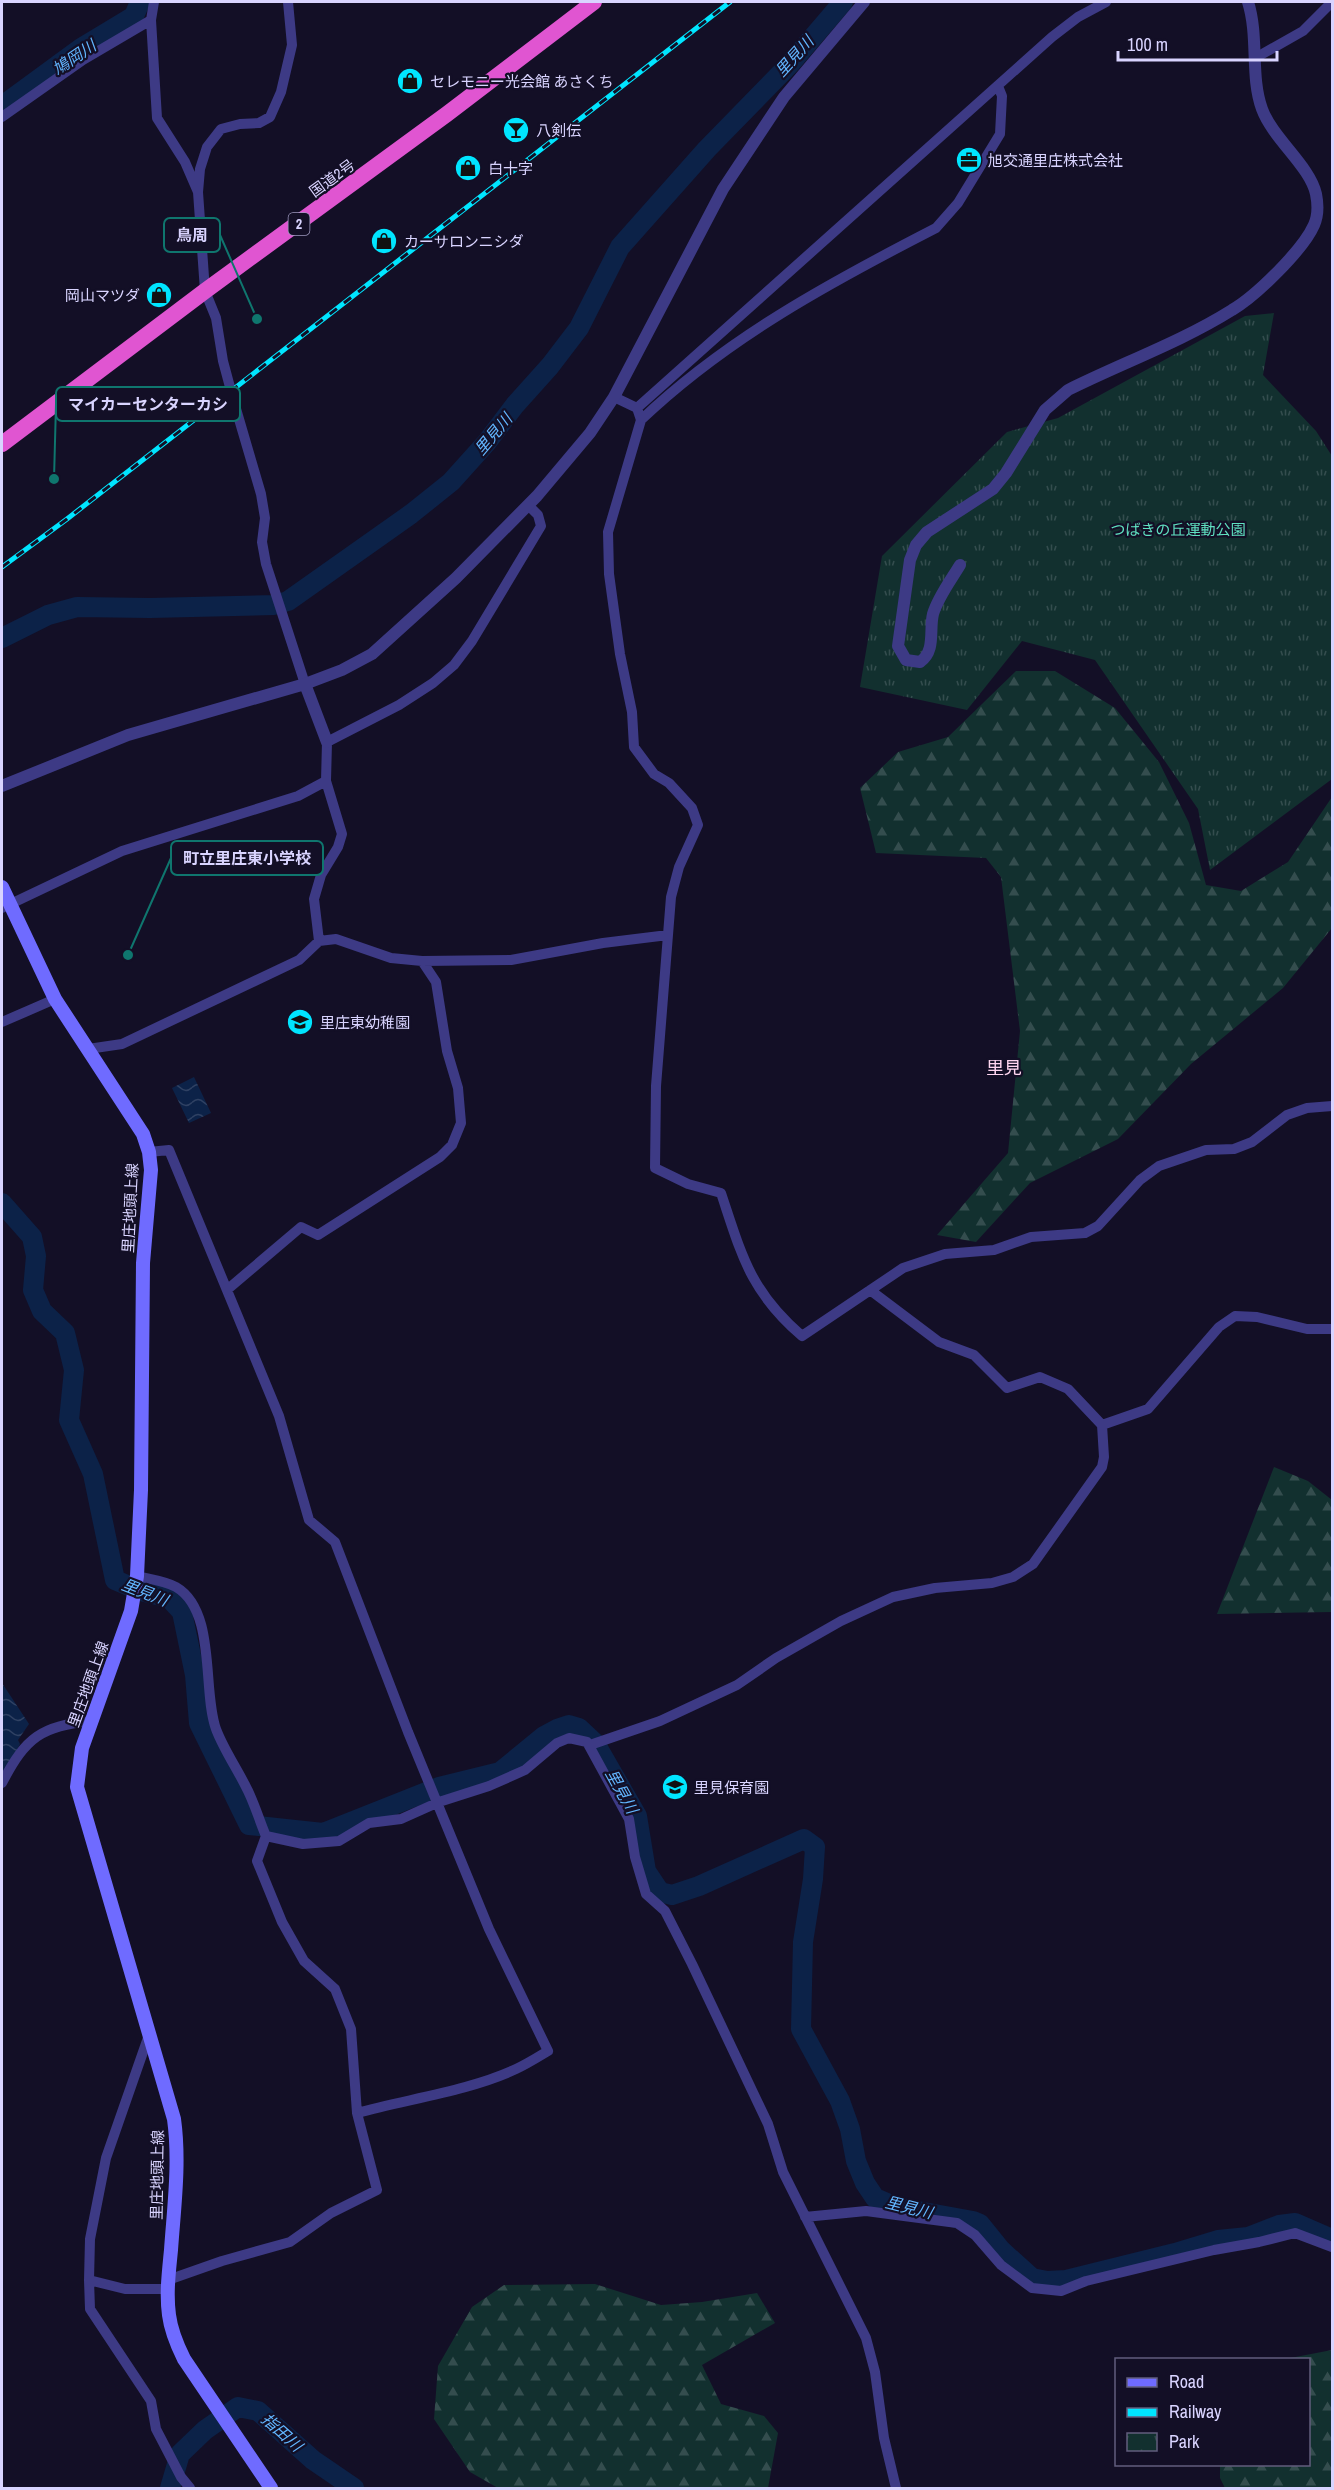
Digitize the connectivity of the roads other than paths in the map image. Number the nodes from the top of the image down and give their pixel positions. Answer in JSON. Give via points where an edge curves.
{"nodes":[{"id":1,"x":154,"y":2,"type":"edge"},
{"id":2,"x":288,"y":2,"type":"edge"},
{"id":3,"x":594,"y":2,"type":"edge"},
{"id":4,"x":864,"y":2,"type":"edge"},
{"id":5,"x":1106,"y":2,"type":"edge"},
{"id":6,"x":1248,"y":2,"type":"edge"},
{"id":7,"x":1332,"y":2,"type":"edge"},
{"id":8,"x":151,"y":20,"type":"junction"},
{"id":9,"x":1257,"y":57,"type":"junction"},
{"id":10,"x":998,"y":86,"type":"junction"},
{"id":11,"x":2,"y":117,"type":"edge"},
{"id":12,"x":198,"y":192,"type":"junction"},
{"id":13,"x":205,"y":291,"type":"junction"},
{"id":14,"x":614,"y":397,"type":"junction"},
{"id":15,"x":637,"y":408,"type":"junction"},
{"id":16,"x":640,"y":420,"type":"junction"},
{"id":17,"x":2,"y":444,"type":"edge"},
{"id":18,"x":528,"y":505,"type":"junction"},
{"id":19,"x":960,"y":565,"type":"dead end"},
{"id":20,"x":305,"y":684,"type":"junction"},
{"id":21,"x":327,"y":741,"type":"junction"},
{"id":22,"x":326,"y":781,"type":"junction"},
{"id":23,"x":2,"y":786,"type":"edge"},
{"id":24,"x":2,"y":887,"type":"edge"},
{"id":25,"x":5,"y":907,"type":"edge"},
{"id":26,"x":668,"y":934,"type":"junction"},
{"id":27,"x":319,"y":941,"type":"junction"},
{"id":28,"x":422,"y":961,"type":"junction"},
{"id":29,"x":55,"y":999,"type":"junction"},
{"id":30,"x":2,"y":1022,"type":"edge"},
{"id":31,"x":88,"y":1049,"type":"junction"},
{"id":32,"x":1332,"y":1106,"type":"edge"},
{"id":33,"x":149,"y":1152,"type":"junction"},
{"id":34,"x":228,"y":1289,"type":"junction"},
{"id":35,"x":870,"y":1290,"type":"junction"},
{"id":36,"x":1332,"y":1329,"type":"edge"},
{"id":37,"x":1102,"y":1425,"type":"junction"},
{"id":38,"x":137,"y":1579,"type":"junction"},
{"id":39,"x":92,"y":1721,"type":"junction"},
{"id":40,"x":590,"y":1745,"type":"junction"},
{"id":41,"x":2,"y":1783,"type":"edge"},
{"id":42,"x":439,"y":1802,"type":"junction"},
{"id":43,"x":266,"y":1836,"type":"junction"},
{"id":44,"x":150,"y":2032,"type":"junction"},
{"id":45,"x":357,"y":2113,"type":"junction"},
{"id":46,"x":805,"y":2217,"type":"junction"},
{"id":47,"x":1332,"y":2247,"type":"edge"},
{"id":48,"x":90,"y":2280,"type":"junction"},
{"id":49,"x":168,"y":2284,"type":"junction"},
{"id":50,"x":178,"y":2471,"type":"junction"},
{"id":51,"x":177,"y":2488,"type":"edge"},
{"id":52,"x":190,"y":2488,"type":"edge"},
{"id":53,"x":271,"y":2488,"type":"edge"},
{"id":54,"x":896,"y":2488,"type":"edge"}],
"edges":[{"from":1,"to":8,"type":"street"},
{"from":2,"to":12,"type":"street","via":[[292,45],[281,92],[270,117],[259,123],[221,129],[207,147]]},
{"from":3,"to":13,"type":"highway","name":"国道2号","number":"2"},
{"from":4,"to":14,"type":"street","via":[[784,97],[723,189]]},
{"from":5,"to":10,"type":"street","via":[[1078,17]]},
{"from":6,"to":9,"type":"street"},
{"from":7,"to":9,"type":"street","via":[[1303,32]]},
{"from":8,"to":11,"type":"street","via":[[83,60]]},
{"from":8,"to":12,"type":"street","via":[[157,118]]},
{"from":9,"to":19,"type":"street","via":[[1256,84],[1262,110],[1315,192],[1316,215],[1307,238],[1265,284],[1234,309],[1068,390],[1045,410],[993,489],[927,531],[910,560],[898,646],[906,660],[920,662],[927,657],[933,615]]},
{"from":10,"to":15,"type":"street"},
{"from":10,"to":16,"type":"street","via":[[1002,96],[1000,134],[948,216],[936,228],[812,293],[766,322],[676,386]]},
{"from":12,"to":13,"type":"street"},
{"from":13,"to":17,"type":"highway","name":"国道2号","number":"2"},
{"from":13,"to":20,"type":"street","via":[[216,318],[226,371],[261,494],[266,564]]},
{"from":14,"to":15,"type":"street"},
{"from":14,"to":18,"type":"street","via":[[590,433]]},
{"from":15,"to":16,"type":"street"},
{"from":16,"to":26,"type":"street","via":[[608,532],[609,574],[632,712],[634,747],[654,774],[669,783],[692,808],[698,825],[674,879]]},
{"from":18,"to":20,"type":"street","via":[[456,578],[372,654]]},
{"from":18,"to":21,"type":"street","via":[[541,526],[454,665],[399,705]]},
{"from":20,"to":21,"type":"street"},
{"from":20,"to":23,"type":"street","via":[[128,735]]},
{"from":21,"to":22,"type":"street"},
{"from":22,"to":25,"type":"street","via":[[298,796],[122,851]]},
{"from":22,"to":27,"type":"street","via":[[342,834],[321,875],[314,899]]},
{"from":24,"to":25,"type":"main road","name":"里庄地頭上線"},
{"from":25,"to":29,"type":"main road","name":"里庄地頭上線"},
{"from":26,"to":28,"type":"street","via":[[511,960]]},
{"from":26,"to":35,"type":"street","via":[[656,1086],[655,1168],[688,1184],[721,1193],[750,1274],[765,1299],[802,1336]]},
{"from":27,"to":28,"type":"street","via":[[336,939],[391,958]]},
{"from":27,"to":31,"type":"street","via":[[299,960],[122,1044]]},
{"from":28,"to":34,"type":"street","via":[[436,982],[447,1051],[458,1088],[461,1123],[453,1145],[318,1235],[301,1227]]},
{"from":29,"to":30,"type":"street"},
{"from":29,"to":31,"type":"main road","name":"里庄地頭上線"},
{"from":31,"to":33,"type":"main road","name":"里庄地頭上線","via":[[142,1134]]},
{"from":32,"to":35,"type":"street","via":[[1287,1115],[1252,1142],[1234,1149],[1206,1150],[1159,1166],[1140,1180],[1098,1226],[1085,1233],[1031,1237],[994,1250],[945,1254],[903,1268]]},
{"from":33,"to":34,"type":"street","via":[[169,1150]]},
{"from":33,"to":38,"type":"main road","name":"里庄地頭上線"},
{"from":34,"to":42,"type":"street","via":[[279,1416],[309,1520],[335,1542]]},
{"from":35,"to":37,"type":"street","via":[[939,1342],[974,1355],[1007,1388],[1040,1377],[1068,1389]]},
{"from":36,"to":37,"type":"street","via":[[1307,1329],[1235,1316],[1219,1327],[1148,1409]]},
{"from":37,"to":40,"type":"street","via":[[1101,1467],[1026,1570],[992,1583],[934,1588],[893,1598],[842,1621],[737,1685],[660,1721]]},
{"from":38,"to":39,"type":"main road","name":"里庄地頭上線","via":[[135,1596]]},
{"from":38,"to":43,"type":"street","via":[[173,1585],[194,1609],[202,1627],[216,1730],[247,1788]]},
{"from":39,"to":41,"type":"street","via":[[63,1724],[37,1734]]},
{"from":39,"to":44,"type":"main road","name":"里庄地頭上線","via":[[82,1748],[77,1787]]},
{"from":40,"to":42,"type":"street","via":[[569,1738],[557,1743],[525,1770]]},
{"from":40,"to":46,"type":"street","via":[[628,1819],[646,1894],[665,1911],[692,1964],[768,2124],[783,2172]]},
{"from":42,"to":43,"type":"street","via":[[401,1819],[369,1822],[339,1841],[303,1844]]},
{"from":42,"to":45,"type":"street","via":[[489,1929],[548,2051],[516,2070],[441,2094]]},
{"from":43,"to":45,"type":"street","via":[[257,1861],[282,1922],[304,1961],[335,1989],[351,2029]]},
{"from":44,"to":48,"type":"street","via":[[106,2158],[90,2239]]},
{"from":44,"to":49,"type":"main road","name":"里庄地頭上線","via":[[176,2134]]},
{"from":45,"to":49,"type":"street","via":[[377,2190],[331,2213],[290,2242],[222,2261]]},
{"from":46,"to":47,"type":"street","via":[[866,2211],[957,2223],[975,2235],[1000,2265],[1032,2288],[1061,2291],[1086,2281],[1295,2233]]},
{"from":46,"to":54,"type":"street","via":[[866,2338]]},
{"from":48,"to":49,"type":"street","via":[[125,2289]]},
{"from":48,"to":50,"type":"street","via":[[90,2309],[151,2401],[156,2429]]},
{"from":49,"to":53,"type":"main road","name":"里庄地頭上線","via":[[169,2314],[183,2359]]},
{"from":50,"to":51,"type":"street"},
{"from":50,"to":52,"type":"street"}]}
